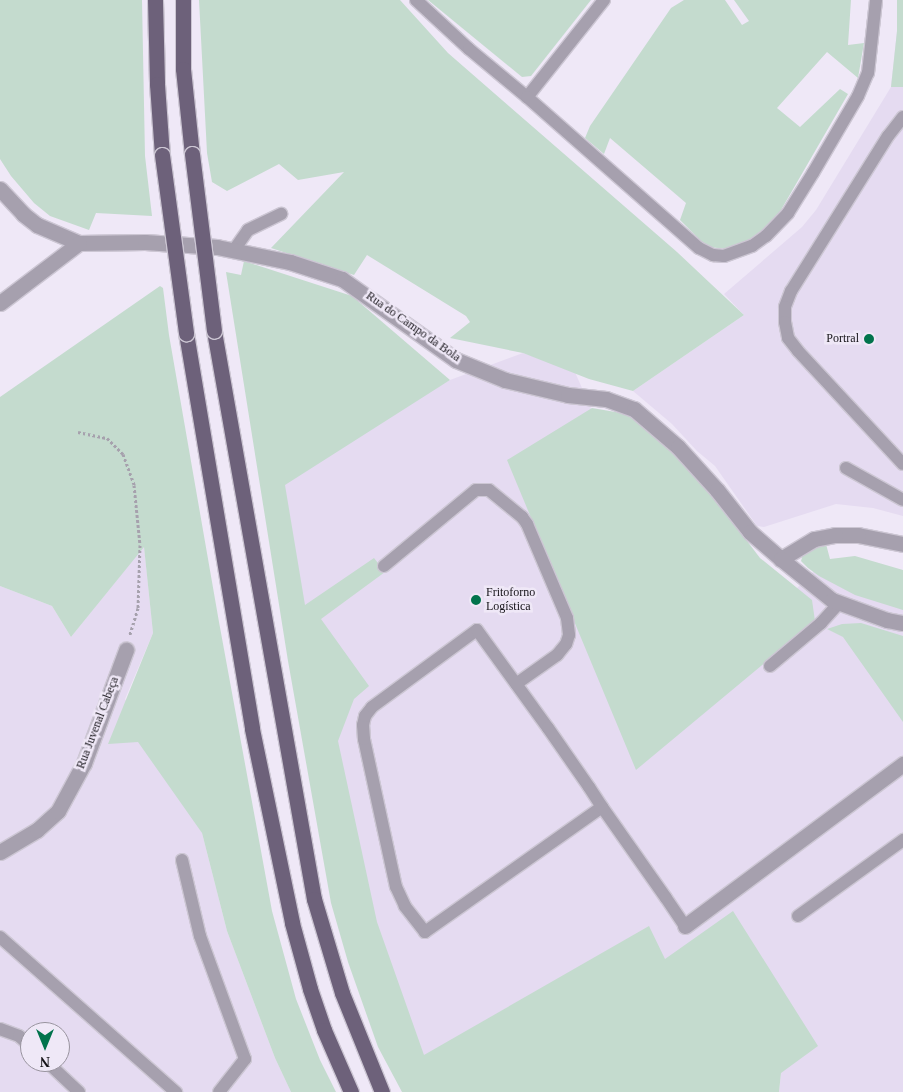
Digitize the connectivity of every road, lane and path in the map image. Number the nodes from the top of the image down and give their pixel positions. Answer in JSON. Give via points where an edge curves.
{"nodes":[{"id":1,"x":155,"y":0,"type":"edge"},
{"id":2,"x":182,"y":0,"type":"edge"},
{"id":3,"x":416,"y":0,"type":"edge"},
{"id":4,"x":604,"y":0,"type":"edge"},
{"id":5,"x":876,"y":0,"type":"edge"},
{"id":6,"x":527,"y":97,"type":"junction"},
{"id":7,"x":903,"y":117,"type":"edge"},
{"id":8,"x":0,"y":189,"type":"edge"},
{"id":9,"x":281,"y":214,"type":"dead end"},
{"id":10,"x":79,"y":243,"type":"junction"},
{"id":11,"x":234,"y":250,"type":"junction"},
{"id":12,"x":0,"y":302,"type":"edge"},
{"id":13,"x":78,"y":432,"type":"dead end"},
{"id":14,"x":903,"y":464,"type":"edge"},
{"id":15,"x":846,"y":468,"type":"dead end"},
{"id":16,"x":903,"y":500,"type":"edge"},
{"id":17,"x":903,"y":544,"type":"edge"},
{"id":18,"x":781,"y":559,"type":"junction"},
{"id":19,"x":384,"y":566,"type":"dead end"},
{"id":20,"x":839,"y":603,"type":"junction"},
{"id":21,"x":903,"y":623,"type":"edge"},
{"id":22,"x":126,"y":650,"type":"joint"},
{"id":23,"x":770,"y":666,"type":"dead end"},
{"id":24,"x":516,"y":684,"type":"junction"},
{"id":25,"x":903,"y":764,"type":"edge"},
{"id":26,"x":602,"y":806,"type":"junction"},
{"id":27,"x":903,"y":840,"type":"edge"},
{"id":28,"x":0,"y":852,"type":"edge"},
{"id":29,"x":182,"y":860,"type":"dead end"},
{"id":30,"x":798,"y":916,"type":"dead end"},
{"id":31,"x":685,"y":926,"type":"joint"},
{"id":32,"x":0,"y":937,"type":"edge"},
{"id":33,"x":0,"y":1029,"type":"edge"},
{"id":34,"x":20,"y":1037,"type":"edge"},
{"id":35,"x":58,"y":1072,"type":"edge"},
{"id":36,"x":79,"y":1092,"type":"edge"},
{"id":37,"x":176,"y":1092,"type":"edge"},
{"id":38,"x":219,"y":1092,"type":"edge"},
{"id":39,"x":351,"y":1092,"type":"edge"},
{"id":40,"x":382,"y":1092,"type":"edge"}],
"edges":[{"from":1,"to":39,"type":"main road","bridge":true,"via":[[162,156],[186,333],[251,720],[292,923],[316,1006]]},
{"from":2,"to":40,"type":"main road","bridge":true,"via":[[183,60],[192,154],[214,331],[314,899],[342,993]]},
{"from":3,"to":6,"type":"lane"},
{"from":4,"to":6,"type":"lane"},
{"from":5,"to":6,"type":"lane","via":[[868,73],[858,96],[788,213],[766,236],[737,253],[718,256],[698,248]]},
{"from":7,"to":14,"type":"lane","via":[[791,291],[785,307],[788,338]]},
{"from":8,"to":10,"type":"street","name":"Rua do Campo da Bola","via":[[37,225]]},
{"from":9,"to":11,"type":"lane","via":[[248,230]]},
{"from":10,"to":11,"type":"street","name":"Rua do Campo da Bola","via":[[145,242]]},
{"from":10,"to":12,"type":"street"},
{"from":11,"to":18,"type":"street","name":"Rua do Campo da Bola","via":[[290,262],[342,279],[456,360],[505,380],[568,395],[606,399],[634,409],[678,447],[750,532]]},
{"from":13,"to":22,"type":"path","via":[[107,438],[123,454],[134,485],[140,545],[138,608]]},
{"from":15,"to":16,"type":"lane"},
{"from":17,"to":18,"type":"street","via":[[858,535],[836,535],[814,540]]},
{"from":18,"to":20,"type":"street","name":"Rua do Campo da Bola"},
{"from":19,"to":24,"type":"lane","via":[[476,490],[489,490],[522,517],[567,618],[569,636],[557,655]]},
{"from":20,"to":21,"type":"street","name":"Rua do Campo da Bola"},
{"from":20,"to":23,"type":"lane","via":[[821,623]]},
{"from":22,"to":28,"type":"street","name":"Rua Juvenal Cabeça","via":[[84,763],[58,812],[37,830]]},
{"from":24,"to":26,"type":"lane"},
{"from":24,"to":26,"type":"lane","via":[[477,630],[372,707],[365,716],[364,739],[396,887],[405,906],[425,932]]},
{"from":25,"to":31,"type":"street"},
{"from":26,"to":31,"type":"lane"},
{"from":27,"to":30,"type":"lane"},
{"from":29,"to":38,"type":"lane","via":[[200,936],[245,1059]]},
{"from":32,"to":37,"type":"lane"},
{"from":33,"to":34,"type":"lane"},
{"from":35,"to":36,"type":"lane"}]}
